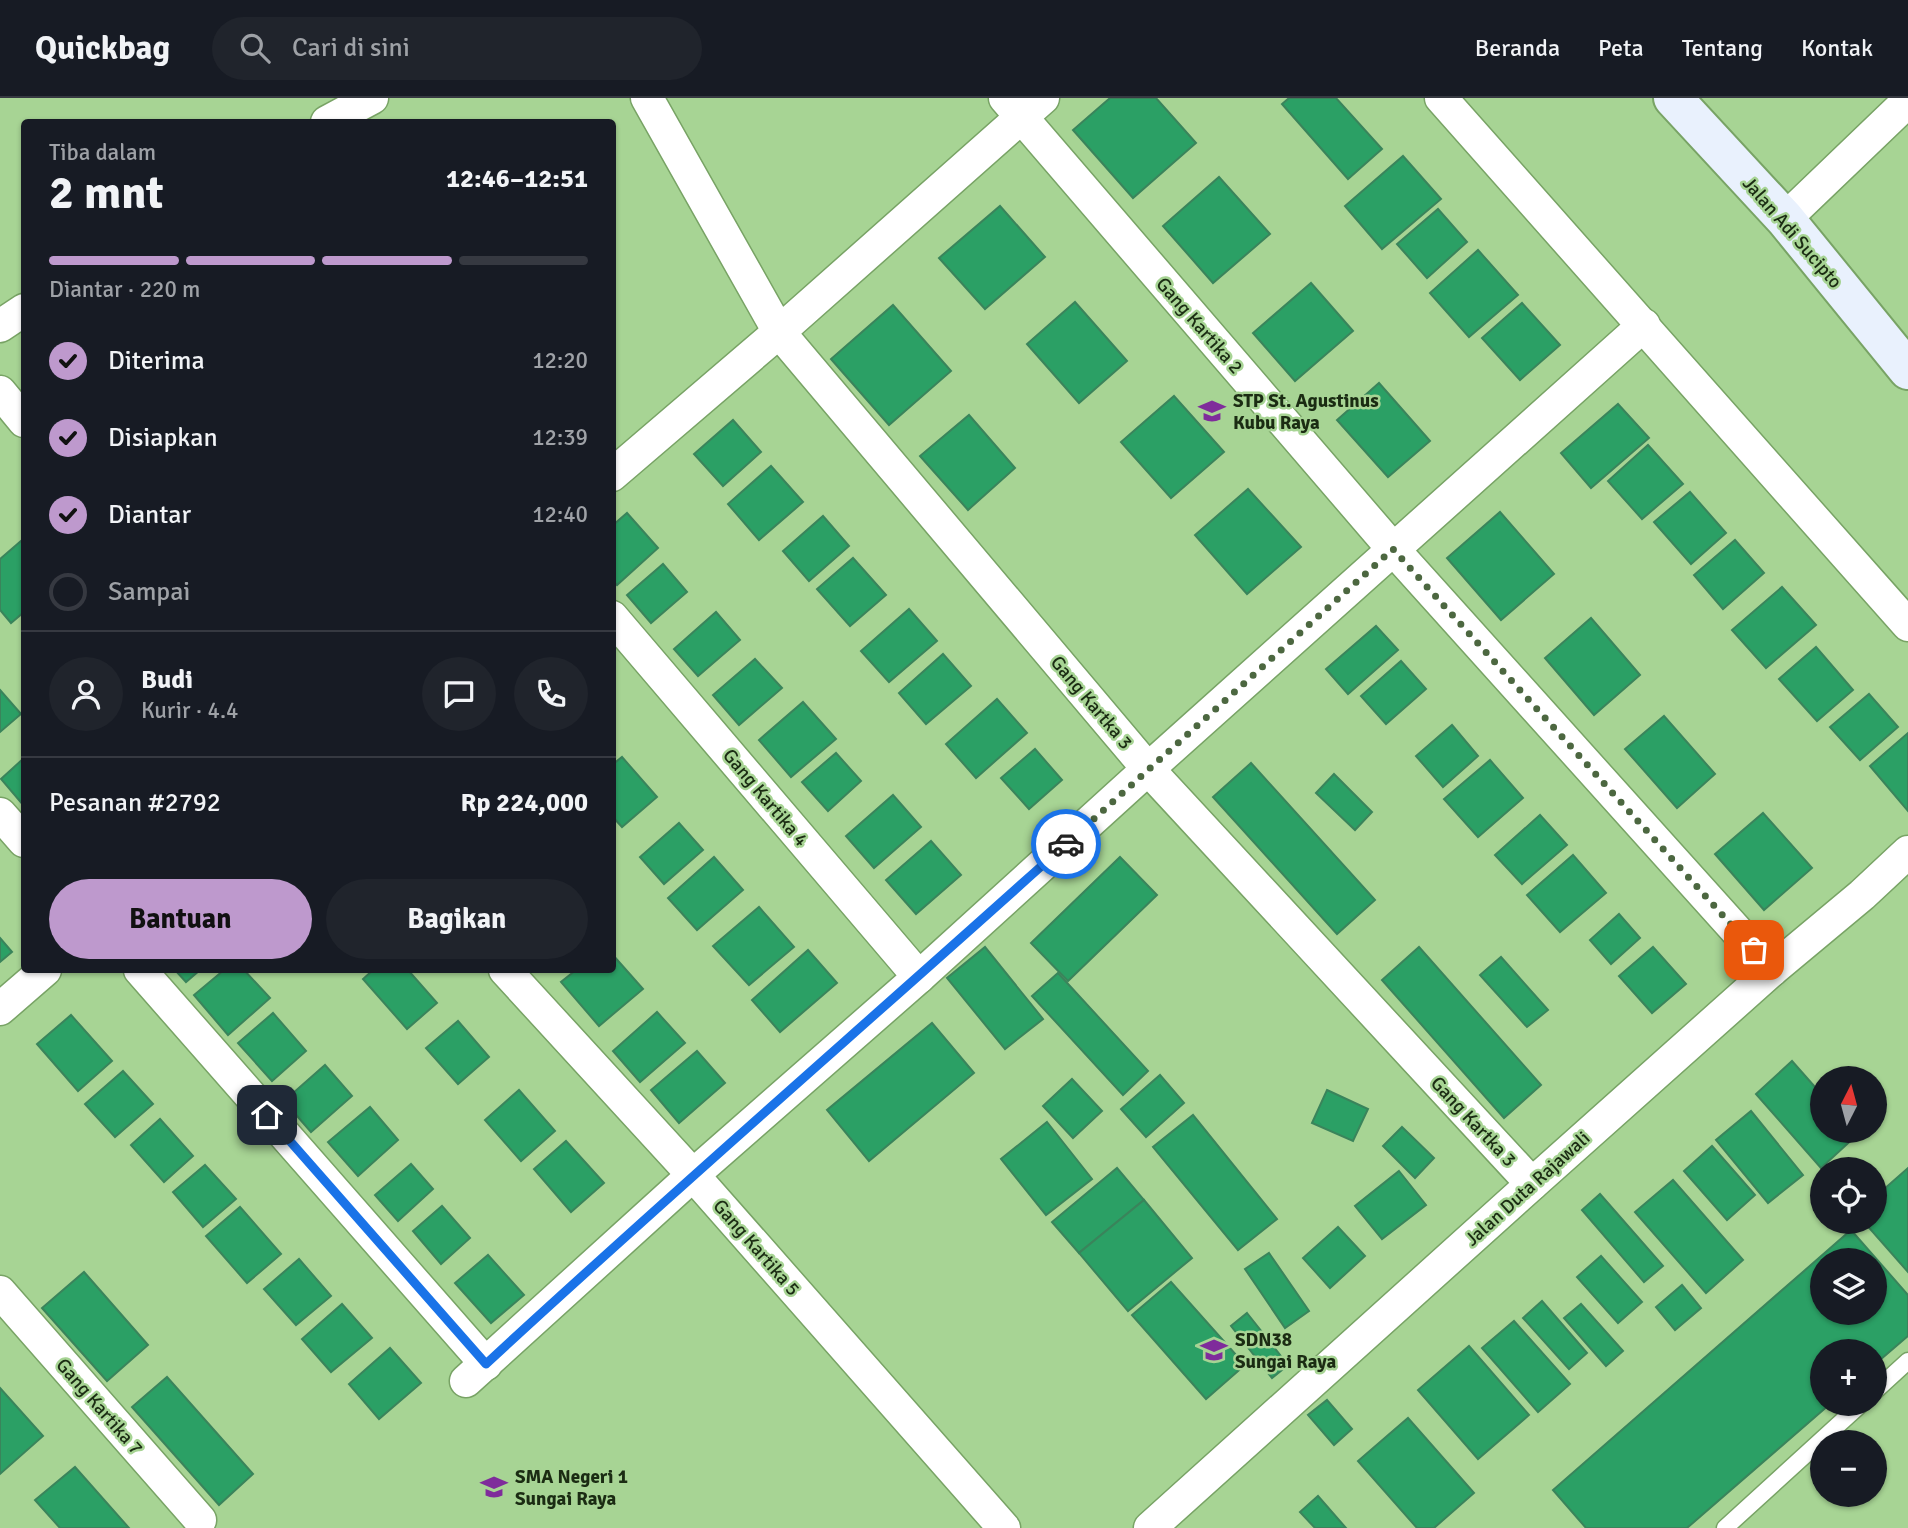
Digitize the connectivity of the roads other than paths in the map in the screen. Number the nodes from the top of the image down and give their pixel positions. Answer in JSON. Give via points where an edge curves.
{"nodes":[{"id":1,"x":372,"y":98,"type":"edge"},
{"id":2,"x":648,"y":98,"type":"edge"},
{"id":3,"x":1441,"y":98,"type":"edge"},
{"id":4,"x":1672,"y":98,"type":"edge"},
{"id":5,"x":1908,"y":101,"type":"edge"},
{"id":6,"x":1023,"y":104,"type":"edge"},
{"id":7,"x":333,"y":119,"type":"edge"},
{"id":8,"x":1785,"y":219,"type":"junction"},
{"id":9,"x":21,"y":312,"type":"edge"},
{"id":10,"x":1644,"y":324,"type":"junction"},
{"id":11,"x":0,"y":326,"type":"edge"},
{"id":12,"x":779,"y":332,"type":"junction"},
{"id":13,"x":1908,"y":370,"type":"edge"},
{"id":14,"x":0,"y":393,"type":"edge"},
{"id":15,"x":21,"y":418,"type":"edge"},
{"id":16,"x":616,"y":472,"type":"edge"},
{"id":17,"x":1393,"y":549,"type":"junction"},
{"id":18,"x":616,"y":622,"type":"edge"},
{"id":19,"x":1908,"y":625,"type":"edge"},
{"id":20,"x":1148,"y":769,"type":"junction"},
{"id":21,"x":0,"y":814,"type":"edge"},
{"id":22,"x":21,"y":838,"type":"edge"},
{"id":23,"x":1908,"y":852,"type":"edge"},
{"id":24,"x":1772,"y":970,"type":"junction"},
{"id":25,"x":42,"y":973,"type":"edge"},
{"id":26,"x":142,"y":973,"type":"edge"},
{"id":27,"x":508,"y":973,"type":"edge"},
{"id":28,"x":919,"y":977,"type":"junction"},
{"id":29,"x":0,"y":1009,"type":"edge"},
{"id":30,"x":693,"y":1175,"type":"junction"},
{"id":31,"x":1532,"y":1184,"type":"junction"},
{"id":32,"x":0,"y":1292,"type":"edge"},
{"id":33,"x":1908,"y":1361,"type":"edge"},
{"id":34,"x":1887,"y":1380,"type":"edge"},
{"id":35,"x":1848,"y":1416,"type":"edge"},
{"id":36,"x":200,"y":1520,"type":"dead end"},
{"id":37,"x":1004,"y":1528,"type":"edge"},
{"id":38,"x":1150,"y":1528,"type":"edge"},
{"id":39,"x":1725,"y":1528,"type":"edge"}],
"edges":[{"from":1,"to":7,"type":"street"},
{"from":2,"to":12,"type":"street","name":"Gang Kartka 3"},
{"from":3,"to":10,"type":"street"},
{"from":4,"to":8,"type":"main road","name":"Jalan Adi Sucipto"},
{"from":5,"to":8,"type":"street"},
{"from":6,"to":12,"type":"street"},
{"from":6,"to":17,"type":"street","name":"Gang Kartika 2"},
{"from":8,"to":13,"type":"main road","name":"Jalan Adi Sucipto"},
{"from":9,"to":11,"type":"street"},
{"from":10,"to":17,"type":"street"},
{"from":10,"to":19,"type":"street"},
{"from":12,"to":16,"type":"street"},
{"from":12,"to":20,"type":"street","name":"Gang Kartka 3"},
{"from":14,"to":15,"type":"street"},
{"from":17,"to":20,"type":"street"},
{"from":17,"to":24,"type":"street","name":"Gang Kartika 2"},
{"from":18,"to":28,"type":"street","name":"Gang Kartika 4"},
{"from":20,"to":28,"type":"street"},
{"from":20,"to":31,"type":"street","name":"Gang Kartka 3"},
{"from":21,"to":22,"type":"street"},
{"from":23,"to":24,"type":"street","name":"Jalan Duta Rajawali"},
{"from":24,"to":31,"type":"street","name":"Jalan Duta Rajawali"},
{"from":25,"to":29,"type":"street"},
{"from":26,"to":30,"type":"street","via":[[476,1372]]},
{"from":27,"to":30,"type":"street","name":"Gang Kartika 5"},
{"from":28,"to":30,"type":"street"},
{"from":30,"to":37,"type":"street","name":"Gang Kartika 5"},
{"from":31,"to":38,"type":"street","name":"Jalan Duta Rajawali"},
{"from":32,"to":36,"type":"street","name":"Gang Kartika 7"},
{"from":33,"to":34,"type":"lane"},
{"from":35,"to":39,"type":"lane"}]}
